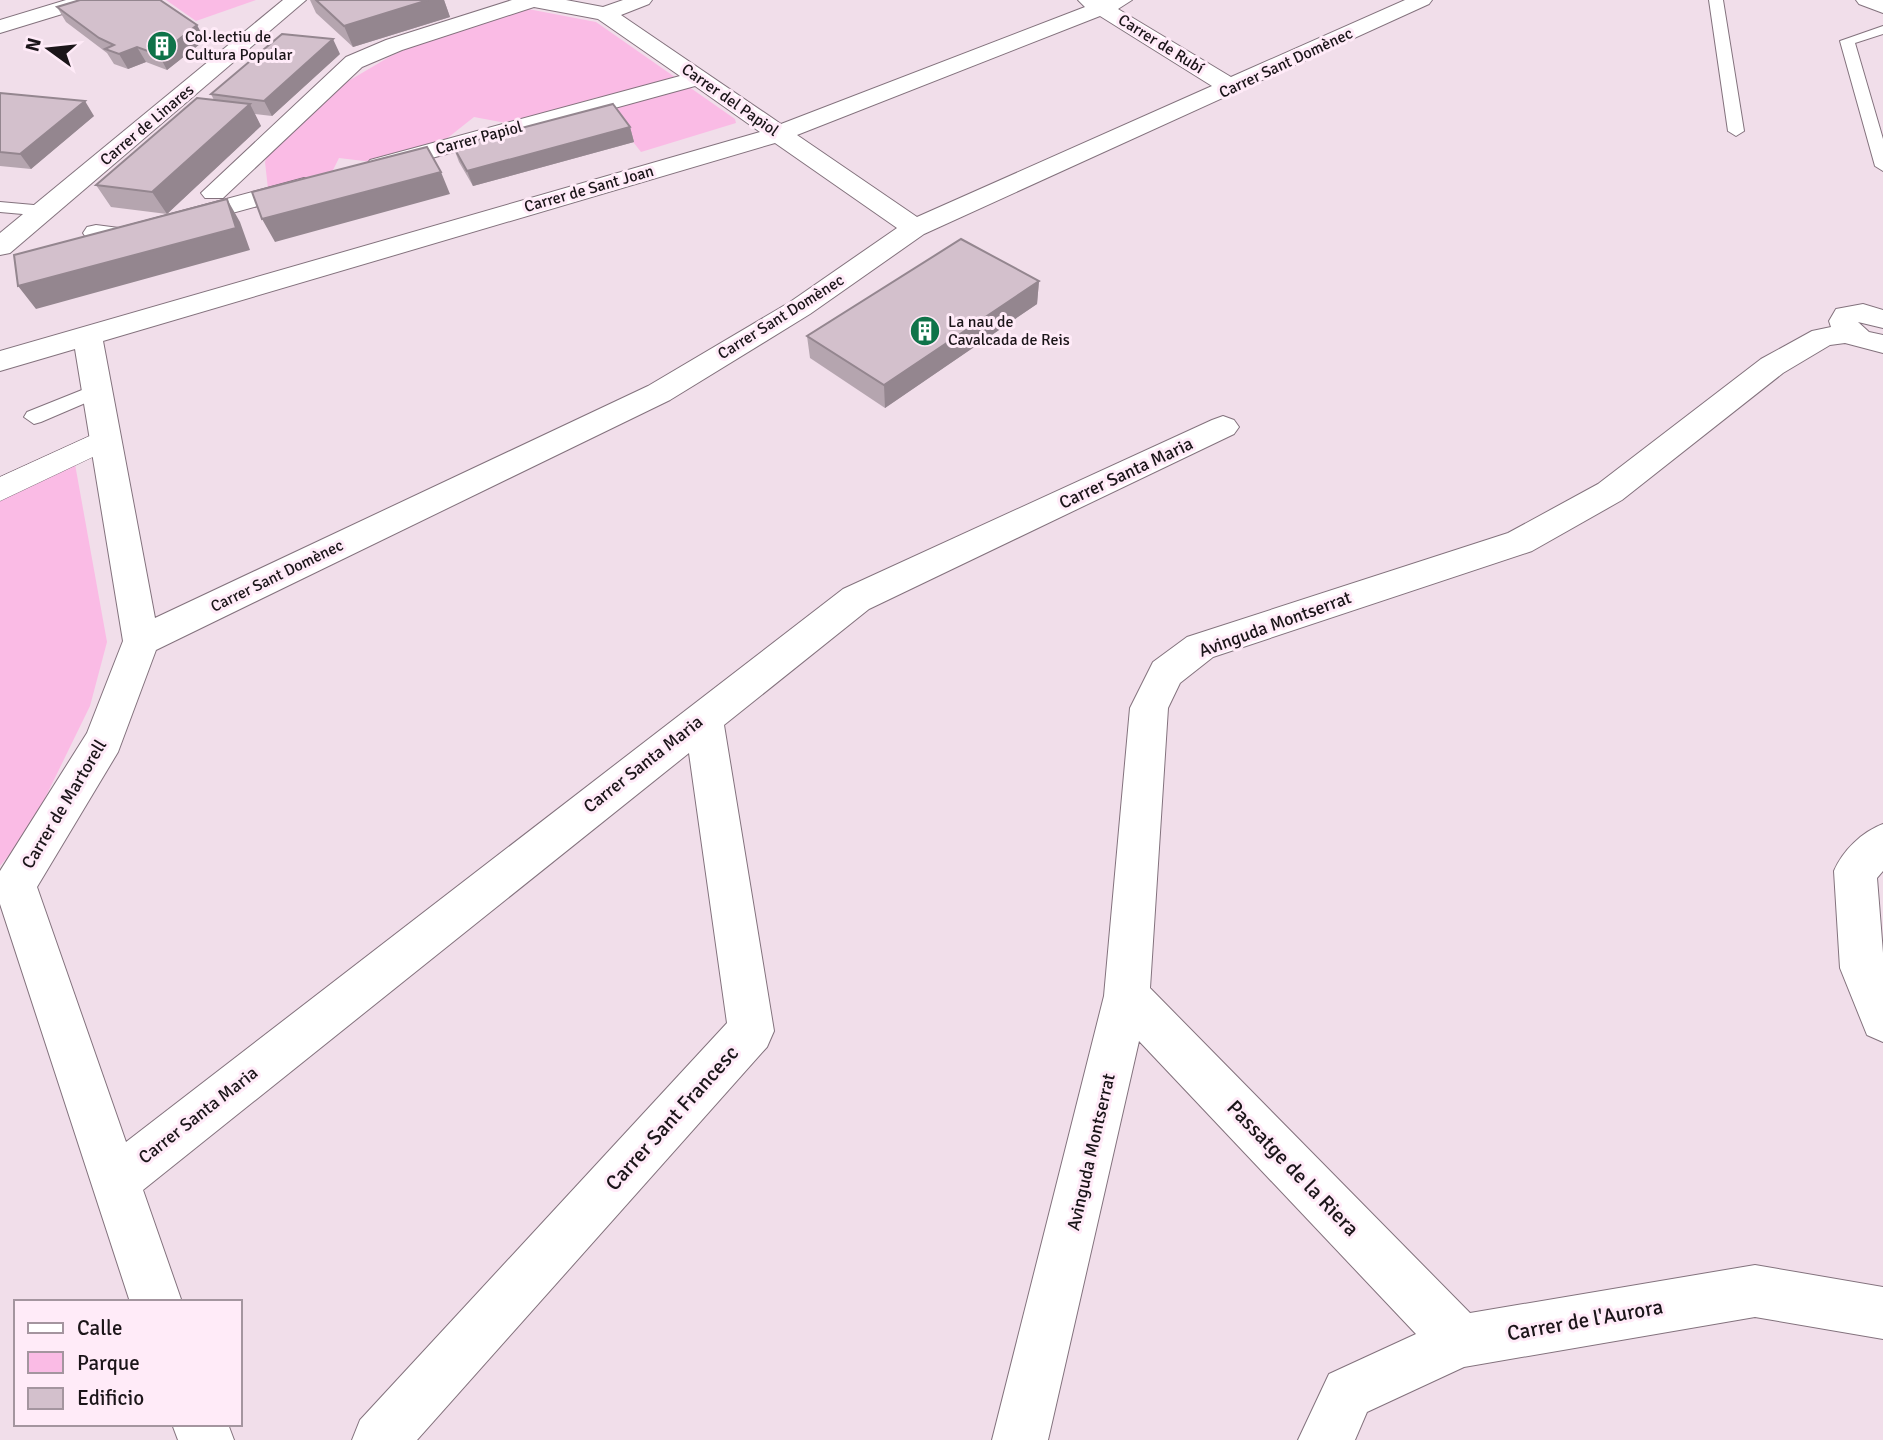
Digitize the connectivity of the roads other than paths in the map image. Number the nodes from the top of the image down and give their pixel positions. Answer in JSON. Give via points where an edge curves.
{"nodes":[{"id":1,"x":88,"y":0,"type":"edge"},
{"id":2,"x":296,"y":0,"type":"edge"},
{"id":3,"x":533,"y":0,"type":"edge"},
{"id":4,"x":642,"y":0,"type":"edge"},
{"id":5,"x":1422,"y":0,"type":"edge"},
{"id":6,"x":1716,"y":0,"type":"edge"},
{"id":7,"x":1866,"y":0,"type":"edge"},
{"id":8,"x":1104,"y":3,"type":"edge"},
{"id":9,"x":1883,"y":7,"type":"edge"},
{"id":10,"x":605,"y":14,"type":"junction"},
{"id":11,"x":0,"y":27,"type":"edge"},
{"id":12,"x":1883,"y":30,"type":"edge"},
{"id":13,"x":699,"y":78,"type":"junction"},
{"id":14,"x":1232,"y":88,"type":"junction"},
{"id":15,"x":1737,"y":131,"type":"dead end"},
{"id":16,"x":778,"y":134,"type":"junction"},
{"id":17,"x":1883,"y":166,"type":"edge"},
{"id":18,"x":362,"y":170,"type":"edge"},
{"id":19,"x":321,"y":181,"type":"edge"},
{"id":20,"x":214,"y":193,"type":"dead end"},
{"id":21,"x":0,"y":208,"type":"edge"},
{"id":22,"x":37,"y":217,"type":"junction"},
{"id":23,"x":915,"y":228,"type":"junction"},
{"id":24,"x":96,"y":233,"type":"edge"},
{"id":25,"x":0,"y":241,"type":"edge"},
{"id":26,"x":0,"y":247,"type":"edge"},
{"id":27,"x":1876,"y":326,"type":"edge"},
{"id":28,"x":87,"y":335,"type":"junction"},
{"id":29,"x":46,"y":346,"type":"junction"},
{"id":30,"x":0,"y":353,"type":"edge"},
{"id":31,"x":0,"y":361,"type":"edge"},
{"id":32,"x":97,"y":390,"type":"junction"},
{"id":33,"x":34,"y":417,"type":"dead end"},
{"id":34,"x":1223,"y":427,"type":"dead end"},
{"id":35,"x":105,"y":439,"type":"junction"},
{"id":36,"x":0,"y":490,"type":"edge"},
{"id":37,"x":141,"y":641,"type":"junction"},
{"id":38,"x":703,"y":717,"type":"junction"},
{"id":39,"x":1883,"y":843,"type":"edge"},
{"id":40,"x":8,"y":893,"type":"edge"},
{"id":41,"x":1127,"y":996,"type":"junction"},
{"id":42,"x":1883,"y":1019,"type":"edge"},
{"id":43,"x":114,"y":1182,"type":"junction"},
{"id":44,"x":155,"y":1300,"type":"edge"},
{"id":45,"x":1883,"y":1312,"type":"edge"},
{"id":46,"x":1460,"y":1341,"type":"junction"},
{"id":47,"x":380,"y":1440,"type":"edge"},
{"id":48,"x":1020,"y":1440,"type":"edge"},
{"id":49,"x":1326,"y":1440,"type":"edge"}],
"edges":[{"from":1,"to":11,"type":"street"},
{"from":2,"to":22,"type":"street","name":"Carrer de Linares"},
{"from":3,"to":10,"type":"street","name":"Carrer del Papiol"},
{"from":3,"to":20,"type":"street","via":[[354,62]]},
{"from":4,"to":10,"type":"street"},
{"from":5,"to":14,"type":"street","name":"Carrer Sant Domènec"},
{"from":6,"to":15,"type":"lane"},
{"from":7,"to":9,"type":"street"},
{"from":8,"to":14,"type":"street","name":"Carrer de Rubí"},
{"from":8,"to":16,"type":"street","name":"Carrer de Sant Joan"},
{"from":10,"to":13,"type":"street","name":"Carrer del Papiol"},
{"from":12,"to":17,"type":"lane","via":[[1846,41]]},
{"from":13,"to":16,"type":"street","name":"Carrer del Papiol"},
{"from":13,"to":18,"type":"street","name":"Carrer Papiol"},
{"from":14,"to":23,"type":"street","name":"Carrer Sant Domènec"},
{"from":16,"to":23,"type":"street","name":"Carrer del Papiol"},
{"from":16,"to":28,"type":"street","name":"Carrer de Sant Joan"},
{"from":19,"to":24,"type":"street","via":[[119,236]]},
{"from":21,"to":22,"type":"lane"},
{"from":22,"to":25,"type":"street","name":"Carrer de Linares"},
{"from":22,"to":26,"type":"street","name":"Carrer de Linares"},
{"from":23,"to":37,"type":"street","name":"Carrer Sant Domènec","via":[[800,308],[659,393]]},
{"from":27,"to":41,"type":"street","name":"Avinguda Montserrat","via":[[1822,337],[1772,366],[1610,492],[1520,542],[1200,647],[1166,673],[1149,708]]},
{"from":28,"to":29,"type":"street","name":"Carrer de Sant Joan"},
{"from":28,"to":32,"type":"street"},
{"from":29,"to":30,"type":"street","name":"Carrer de Sant Joan"},
{"from":29,"to":31,"type":"street","name":"Carrer de Sant Joan"},
{"from":32,"to":33,"type":"lane"},
{"from":32,"to":35,"type":"street"},
{"from":34,"to":38,"type":"street","name":"Carrer Santa Maria","via":[[856,599]]},
{"from":35,"to":36,"type":"street"},
{"from":35,"to":37,"type":"street"},
{"from":37,"to":40,"type":"street","name":"Carrer de Martorell","via":[[104,740]]},
{"from":38,"to":43,"type":"street","name":"Carrer Santa Maria"},
{"from":38,"to":47,"type":"street","name":"Carrer Sant Francesc","via":[[751,1031]]},
{"from":39,"to":42,"type":"street","via":[[1855,871],[1862,968]]},
{"from":40,"to":43,"type":"street","name":"Carrer de Martorell"},
{"from":41,"to":46,"type":"street","name":"Passatge de la Riera"},
{"from":41,"to":48,"type":"street","name":"Avinguda Montserrat"},
{"from":43,"to":44,"type":"street","name":"Carrer de Martorell"},
{"from":45,"to":46,"type":"street","name":"Carrer de l'Aurora","via":[[1755,1291]]},
{"from":46,"to":49,"type":"street","name":"Carrer de l'Aurora","via":[[1348,1393]]}]}
